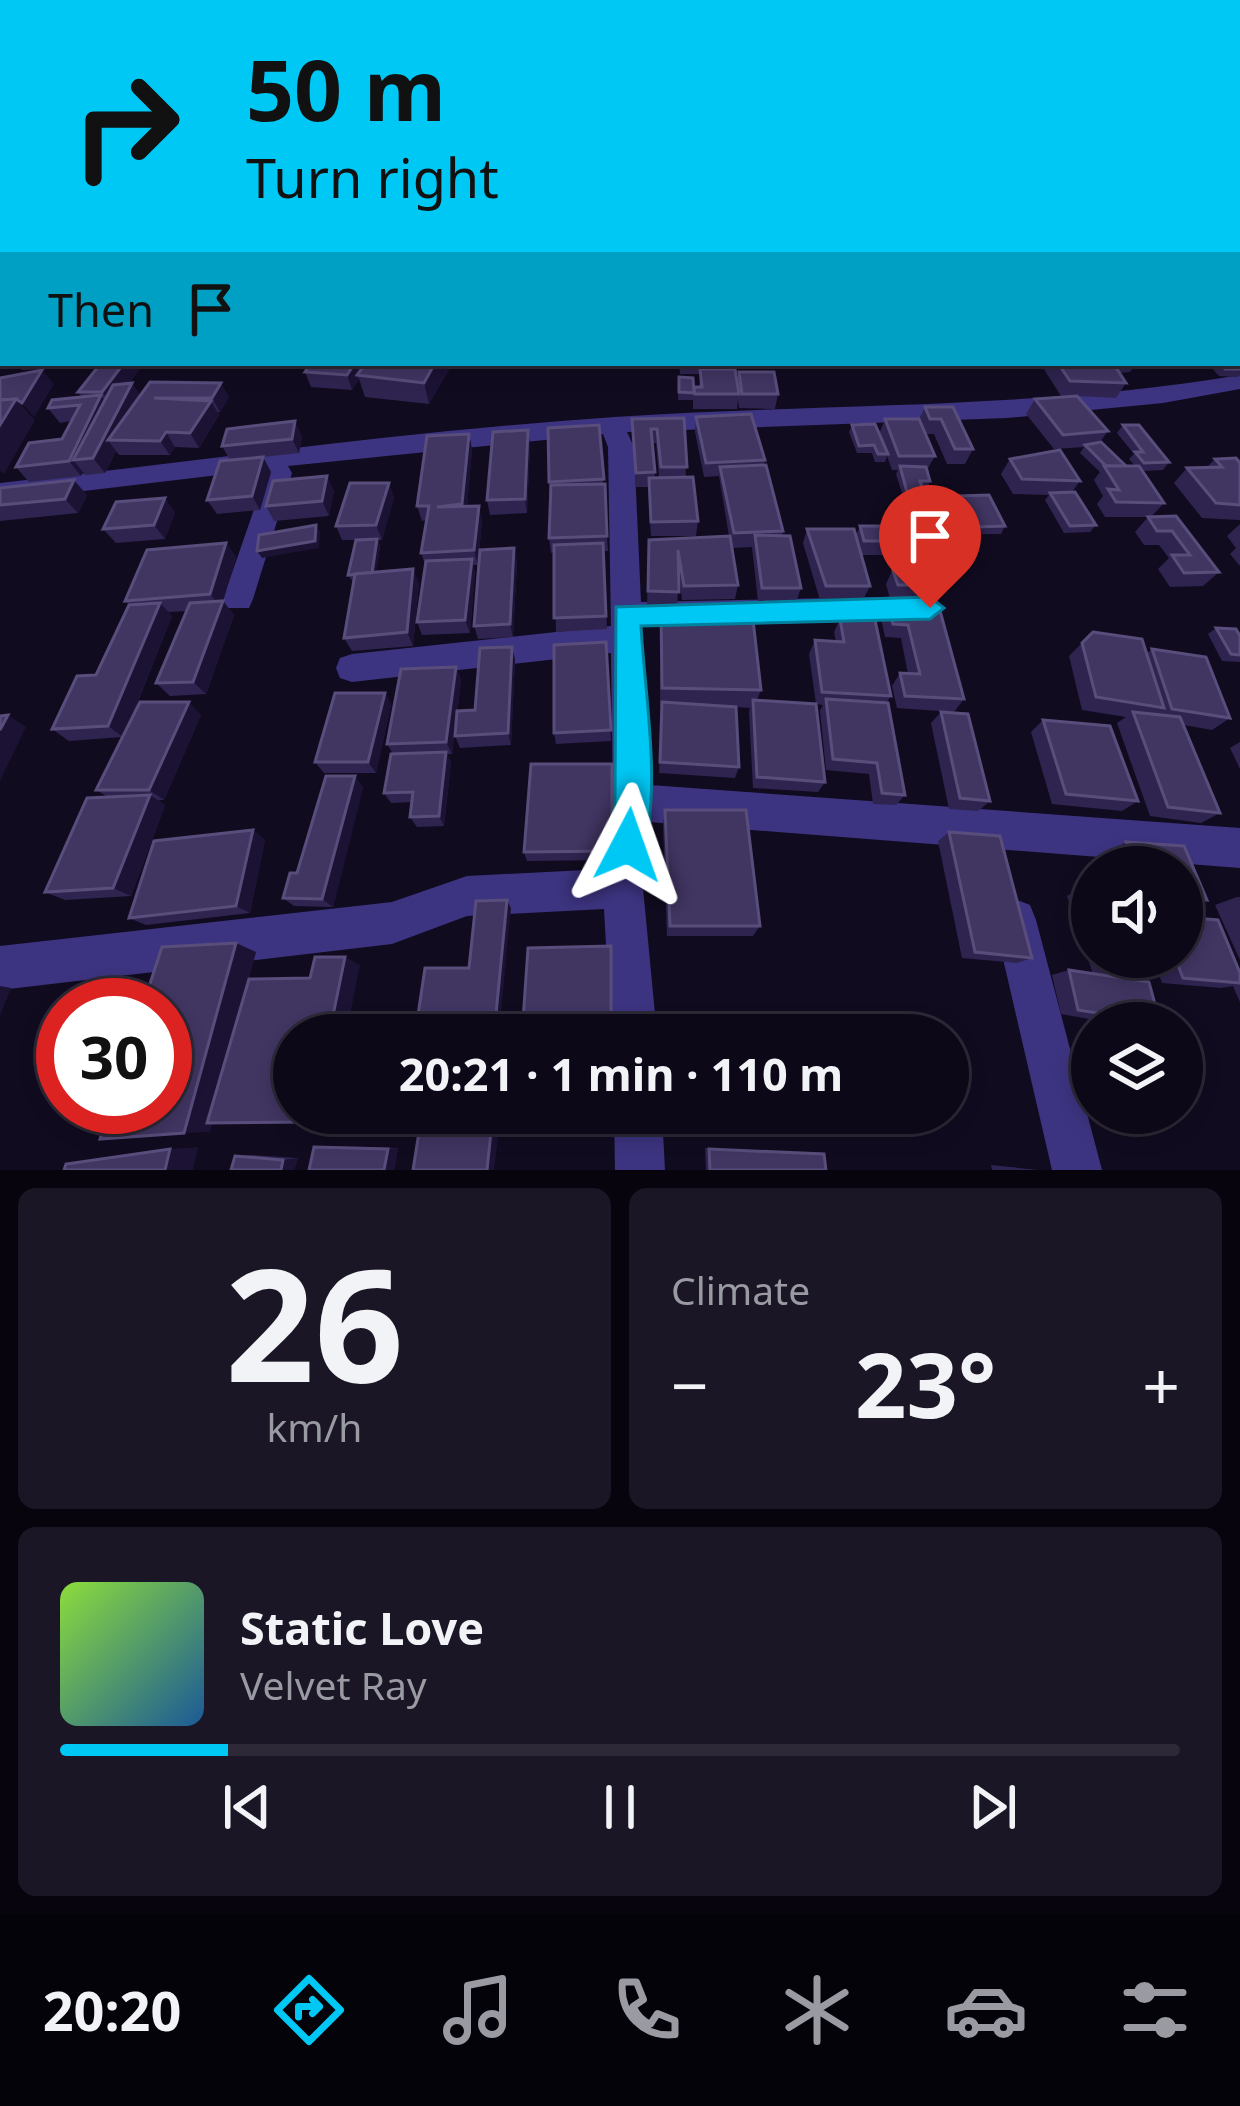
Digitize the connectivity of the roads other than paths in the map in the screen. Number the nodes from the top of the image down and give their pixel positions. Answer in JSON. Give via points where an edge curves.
{"nodes":[{"id":1,"x":1240,"y":382,"type":"edge"},
{"id":2,"x":1071,"y":405,"type":"junction"},
{"id":3,"x":612,"y":425,"type":"junction"},
{"id":4,"x":1097,"y":440,"type":"edge"},
{"id":5,"x":283,"y":461,"type":"junction"},
{"id":6,"x":0,"y":492,"type":"edge"},
{"id":7,"x":238,"y":599,"type":"dead end"},
{"id":8,"x":930,"y":608,"type":"edge"},
{"id":9,"x":627,"y":626,"type":"junction"},
{"id":10,"x":352,"y":668,"type":"dead end"},
{"id":11,"x":632,"y":802,"type":"junction"},
{"id":12,"x":992,"y":829,"type":"junction"},
{"id":13,"x":1240,"y":848,"type":"edge"},
{"id":14,"x":623,"y":887,"type":"junction"},
{"id":15,"x":0,"y":968,"type":"edge"},
{"id":16,"x":632,"y":1014,"type":"edge"},
{"id":17,"x":639,"y":1134,"type":"edge"},
{"id":18,"x":640,"y":1170,"type":"edge"},
{"id":19,"x":1077,"y":1170,"type":"edge"}],
"edges":[{"from":1,"to":2,"type":"street","via":[[1116,391]]},
{"from":2,"to":3,"type":"street"},
{"from":2,"to":4,"type":"street"},
{"from":3,"to":5,"type":"street"},
{"from":3,"to":9,"type":"street","via":[[621,447]]},
{"from":5,"to":6,"type":"street"},
{"from":5,"to":7,"type":"street"},
{"from":8,"to":9,"type":"street"},
{"from":9,"to":10,"type":"street"},
{"from":9,"to":11,"type":"street"},
{"from":11,"to":12,"type":"street"},
{"from":11,"to":14,"type":"street"},
{"from":12,"to":13,"type":"street"},
{"from":12,"to":19,"type":"street"},
{"from":14,"to":15,"type":"street","via":[[467,896],[392,922]]},
{"from":14,"to":16,"type":"street"},
{"from":17,"to":18,"type":"street"}]}
